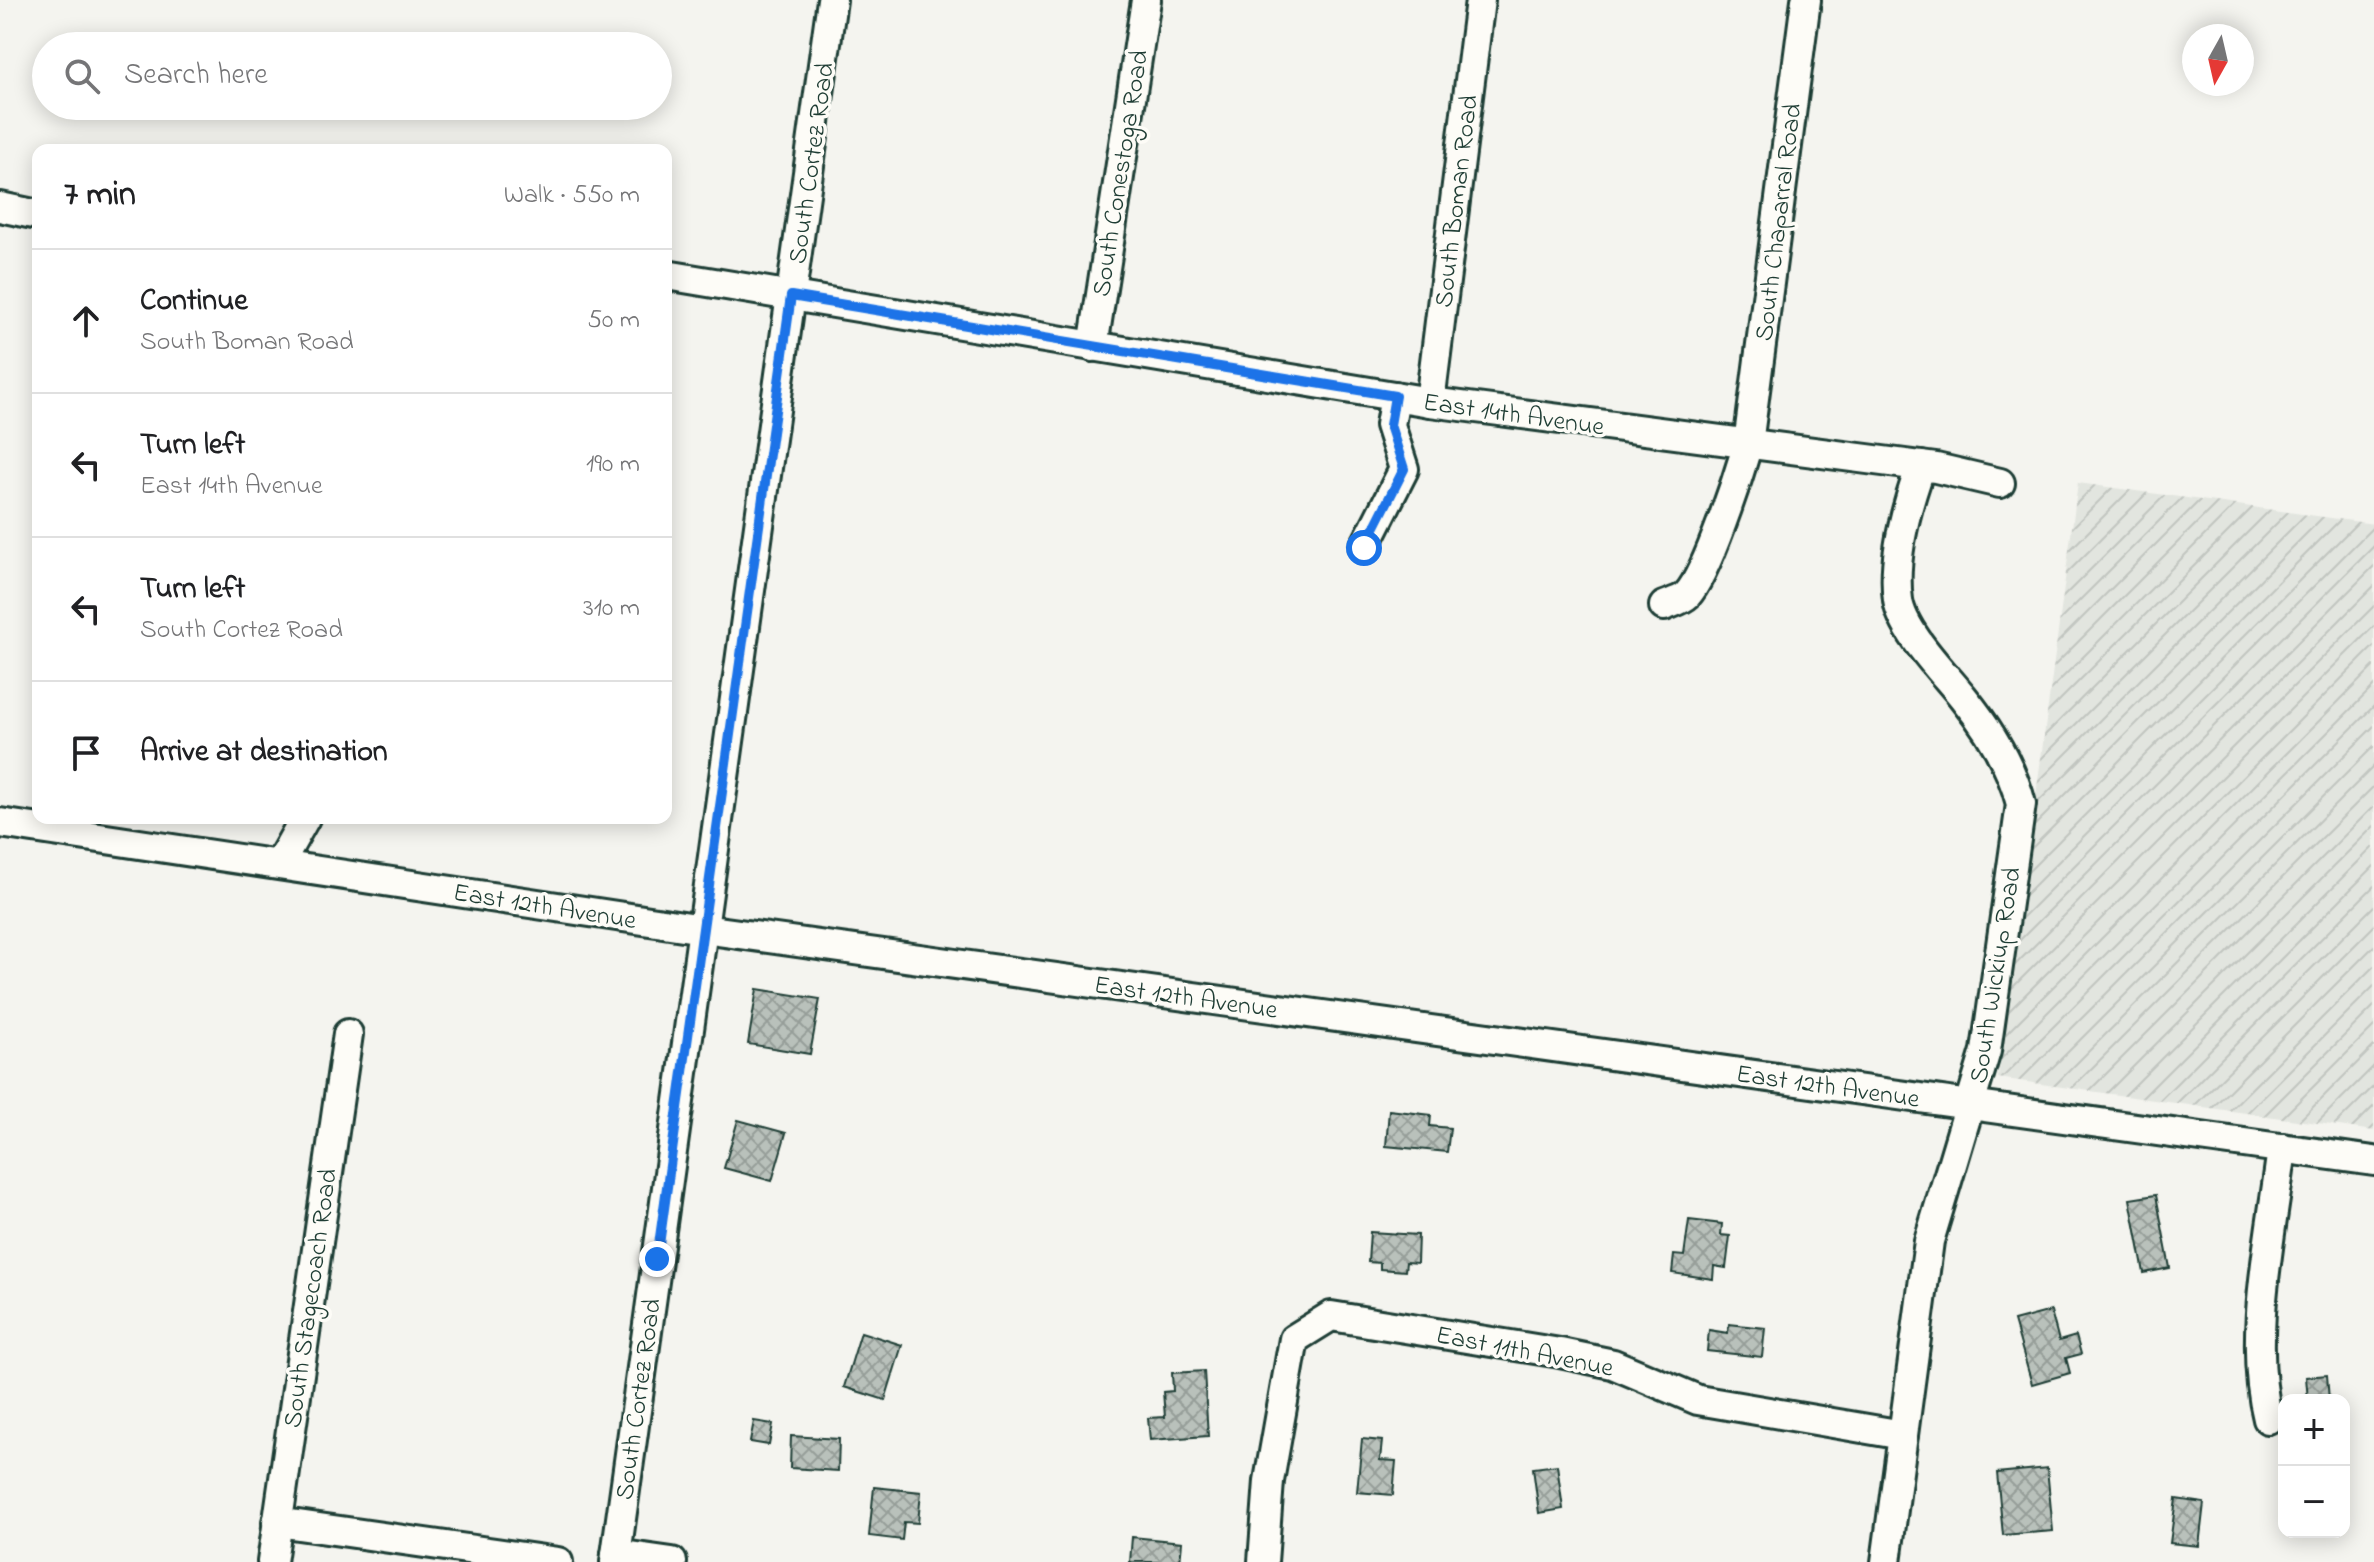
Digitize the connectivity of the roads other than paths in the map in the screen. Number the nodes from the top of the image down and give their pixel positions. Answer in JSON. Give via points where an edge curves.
{"nodes":[{"id":1,"x":832,"y":0,"type":"edge"},
{"id":2,"x":1146,"y":0,"type":"edge"},
{"id":3,"x":1480,"y":0,"type":"edge"},
{"id":4,"x":1806,"y":0,"type":"edge"},
{"id":5,"x":0,"y":207,"type":"edge"},
{"id":6,"x":32,"y":214,"type":"edge"},
{"id":7,"x":672,"y":276,"type":"edge"},
{"id":8,"x":791,"y":296,"type":"junction"},
{"id":9,"x":1093,"y":347,"type":"junction"},
{"id":10,"x":1395,"y":396,"type":"junction"},
{"id":11,"x":1430,"y":402,"type":"junction"},
{"id":12,"x":1748,"y":444,"type":"junction"},
{"id":13,"x":1921,"y":466,"type":"junction"},
{"id":14,"x":2000,"y":483,"type":"dead end"},
{"id":15,"x":1364,"y":548,"type":"dead end"},
{"id":16,"x":1664,"y":606,"type":"dead end"},
{"id":17,"x":0,"y":823,"type":"edge"},
{"id":18,"x":32,"y":824,"type":"edge"},
{"id":19,"x":36,"y":824,"type":"edge"},
{"id":20,"x":302,"y":824,"type":"edge"},
{"id":21,"x":72,"y":825,"type":"edge"},
{"id":22,"x":279,"y":864,"type":"junction"},
{"id":23,"x":703,"y":929,"type":"junction"},
{"id":24,"x":348,"y":1034,"type":"dead end"},
{"id":25,"x":1971,"y":1105,"type":"junction"},
{"id":26,"x":2282,"y":1148,"type":"junction"},
{"id":27,"x":2374,"y":1161,"type":"edge"},
{"id":28,"x":2268,"y":1419,"type":"dead end"},
{"id":29,"x":1903,"y":1435,"type":"junction"},
{"id":30,"x":277,"y":1522,"type":"junction"},
{"id":31,"x":615,"y":1558,"type":"edge"},
{"id":32,"x":272,"y":1562,"type":"edge"},
{"id":33,"x":558,"y":1562,"type":"edge"},
{"id":34,"x":672,"y":1562,"type":"edge"},
{"id":35,"x":1263,"y":1562,"type":"edge"},
{"id":36,"x":1886,"y":1562,"type":"edge"}],
"edges":[{"from":1,"to":8,"type":"street","name":"South Cortez Road"},
{"from":2,"to":9,"type":"street","name":"South Conestoga Road"},
{"from":3,"to":11,"type":"street","name":"South Boman Road"},
{"from":4,"to":12,"type":"street","name":"South Chaparral Road"},
{"from":5,"to":6,"type":"street"},
{"from":7,"to":8,"type":"street","name":"East 14th Avenue"},
{"from":8,"to":9,"type":"street","name":"East 14th Avenue"},
{"from":8,"to":23,"type":"street","name":"South Cortez Road"},
{"from":9,"to":10,"type":"street","name":"East 14th Avenue"},
{"from":10,"to":11,"type":"street","name":"East 14th Avenue"},
{"from":10,"to":15,"type":"street","via":[[1390,425],[1404,469]]},
{"from":11,"to":12,"type":"street","name":"East 14th Avenue"},
{"from":12,"to":13,"type":"street","name":"East 14th Avenue"},
{"from":12,"to":16,"type":"street","name":"South Chaparral Road","via":[[1701,569],[1686,595]]},
{"from":13,"to":14,"type":"street","name":"East 14th Avenue"},
{"from":13,"to":25,"type":"street","name":"South Wickiup Road","via":[[1898,557],[1898,602],[1921,645],[2013,770],[2021,804],[1986,1051]]},
{"from":17,"to":18,"type":"street","name":"East 12th Avenue"},
{"from":19,"to":21,"type":"street","name":"East 12th Avenue"},
{"from":20,"to":22,"type":"street"},
{"from":21,"to":22,"type":"street","name":"East 12th Avenue"},
{"from":22,"to":23,"type":"street","name":"East 12th Avenue"},
{"from":23,"to":25,"type":"street","name":"East 12th Avenue"},
{"from":23,"to":31,"type":"street","name":"South Cortez Road"},
{"from":24,"to":30,"type":"street","name":"South Stagecoach Road"},
{"from":25,"to":26,"type":"street","name":"East 12th Avenue"},
{"from":25,"to":29,"type":"street","name":"South Wickiup Road","via":[[1929,1241]]},
{"from":26,"to":27,"type":"street","name":"East 12th Avenue"},
{"from":26,"to":28,"type":"street","via":[[2259,1384]]},
{"from":29,"to":35,"type":"street","name":"East 11th Avenue","via":[[1698,1400],[1613,1364],[1331,1316],[1294,1339],[1269,1481]]},
{"from":29,"to":36,"type":"street","name":"South Wickiup Road"},
{"from":30,"to":32,"type":"street","name":"South Stagecoach Road"},
{"from":30,"to":33,"type":"street"},
{"from":31,"to":34,"type":"street"}]}
